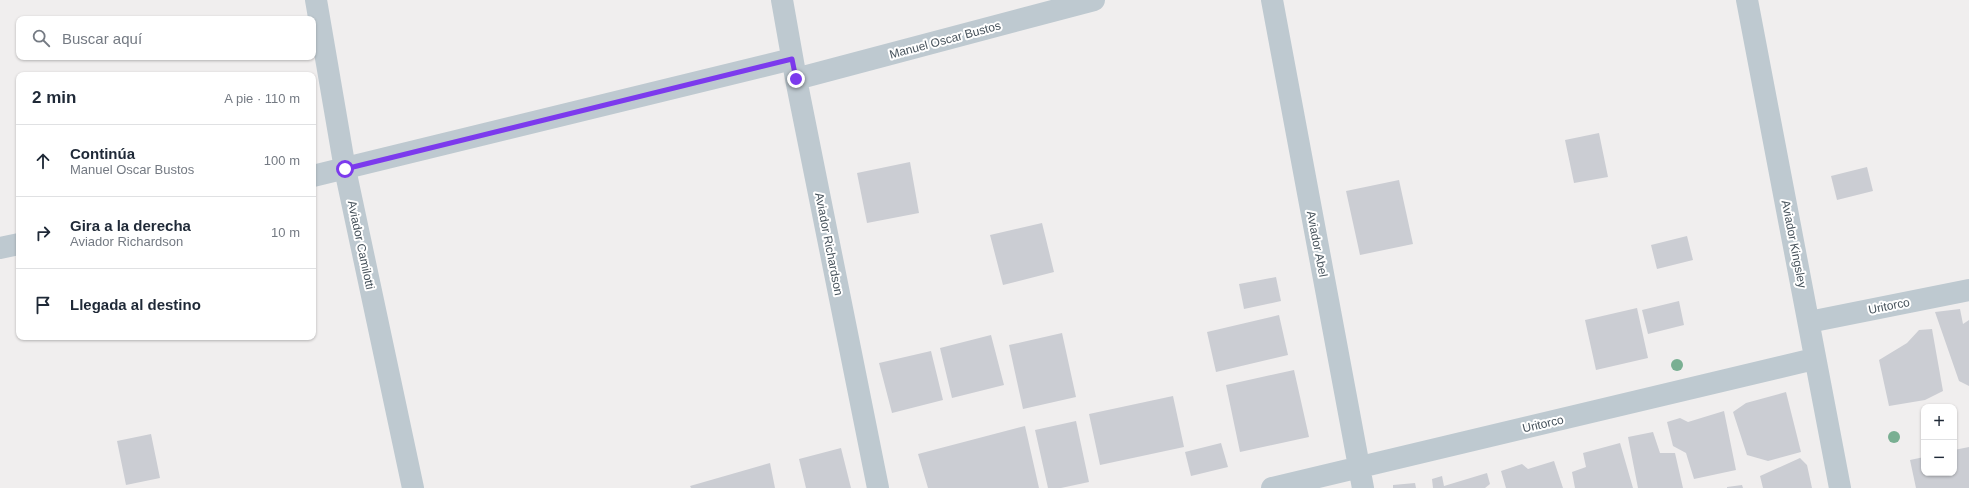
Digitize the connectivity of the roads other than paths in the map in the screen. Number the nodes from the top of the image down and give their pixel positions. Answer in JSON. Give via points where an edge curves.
{"nodes":[{"id":1,"x":316,"y":0,"type":"edge"},
{"id":2,"x":782,"y":0,"type":"edge"},
{"id":3,"x":1094,"y":0,"type":"edge"},
{"id":4,"x":1272,"y":0,"type":"edge"},
{"id":5,"x":1747,"y":0,"type":"edge"},
{"id":6,"x":794,"y":69,"type":"junction"},
{"id":7,"x":345,"y":169,"type":"junction"},
{"id":8,"x":316,"y":175,"type":"edge"},
{"id":9,"x":16,"y":245,"type":"edge"},
{"id":10,"x":0,"y":248,"type":"edge"},
{"id":11,"x":1969,"y":290,"type":"edge"},
{"id":12,"x":1809,"y":322,"type":"junction"},
{"id":13,"x":1814,"y":359,"type":"junction"},
{"id":14,"x":1361,"y":478,"type":"edge"},
{"id":15,"x":413,"y":488,"type":"edge"},
{"id":16,"x":878,"y":488,"type":"edge"},
{"id":17,"x":1272,"y":488,"type":"edge"},
{"id":18,"x":1840,"y":488,"type":"edge"}],
"edges":[{"from":1,"to":7,"type":"street","name":"Aviador Camilotti"},
{"from":2,"to":6,"type":"street","name":"Aviador Richardson"},
{"from":3,"to":6,"type":"street","name":"Manuel Oscar Bustos"},
{"from":4,"to":14,"type":"street","name":"Aviador Abel"},
{"from":5,"to":12,"type":"street","name":"Aviador Kingsley"},
{"from":6,"to":7,"type":"street","name":"Manuel Oscar Bustos"},
{"from":6,"to":16,"type":"street","name":"Aviador Richardson"},
{"from":7,"to":8,"type":"street","name":"Manuel Oscar Bustos"},
{"from":7,"to":15,"type":"street","name":"Aviador Camilotti"},
{"from":9,"to":10,"type":"street"},
{"from":11,"to":12,"type":"street","name":"Uritorco"},
{"from":12,"to":13,"type":"street","name":"Aviador Kingsley"},
{"from":13,"to":14,"type":"street","name":"Uritorco"},
{"from":13,"to":18,"type":"street","name":"Aviador Kingsley"},
{"from":14,"to":17,"type":"street","name":"Uritorco"}]}
